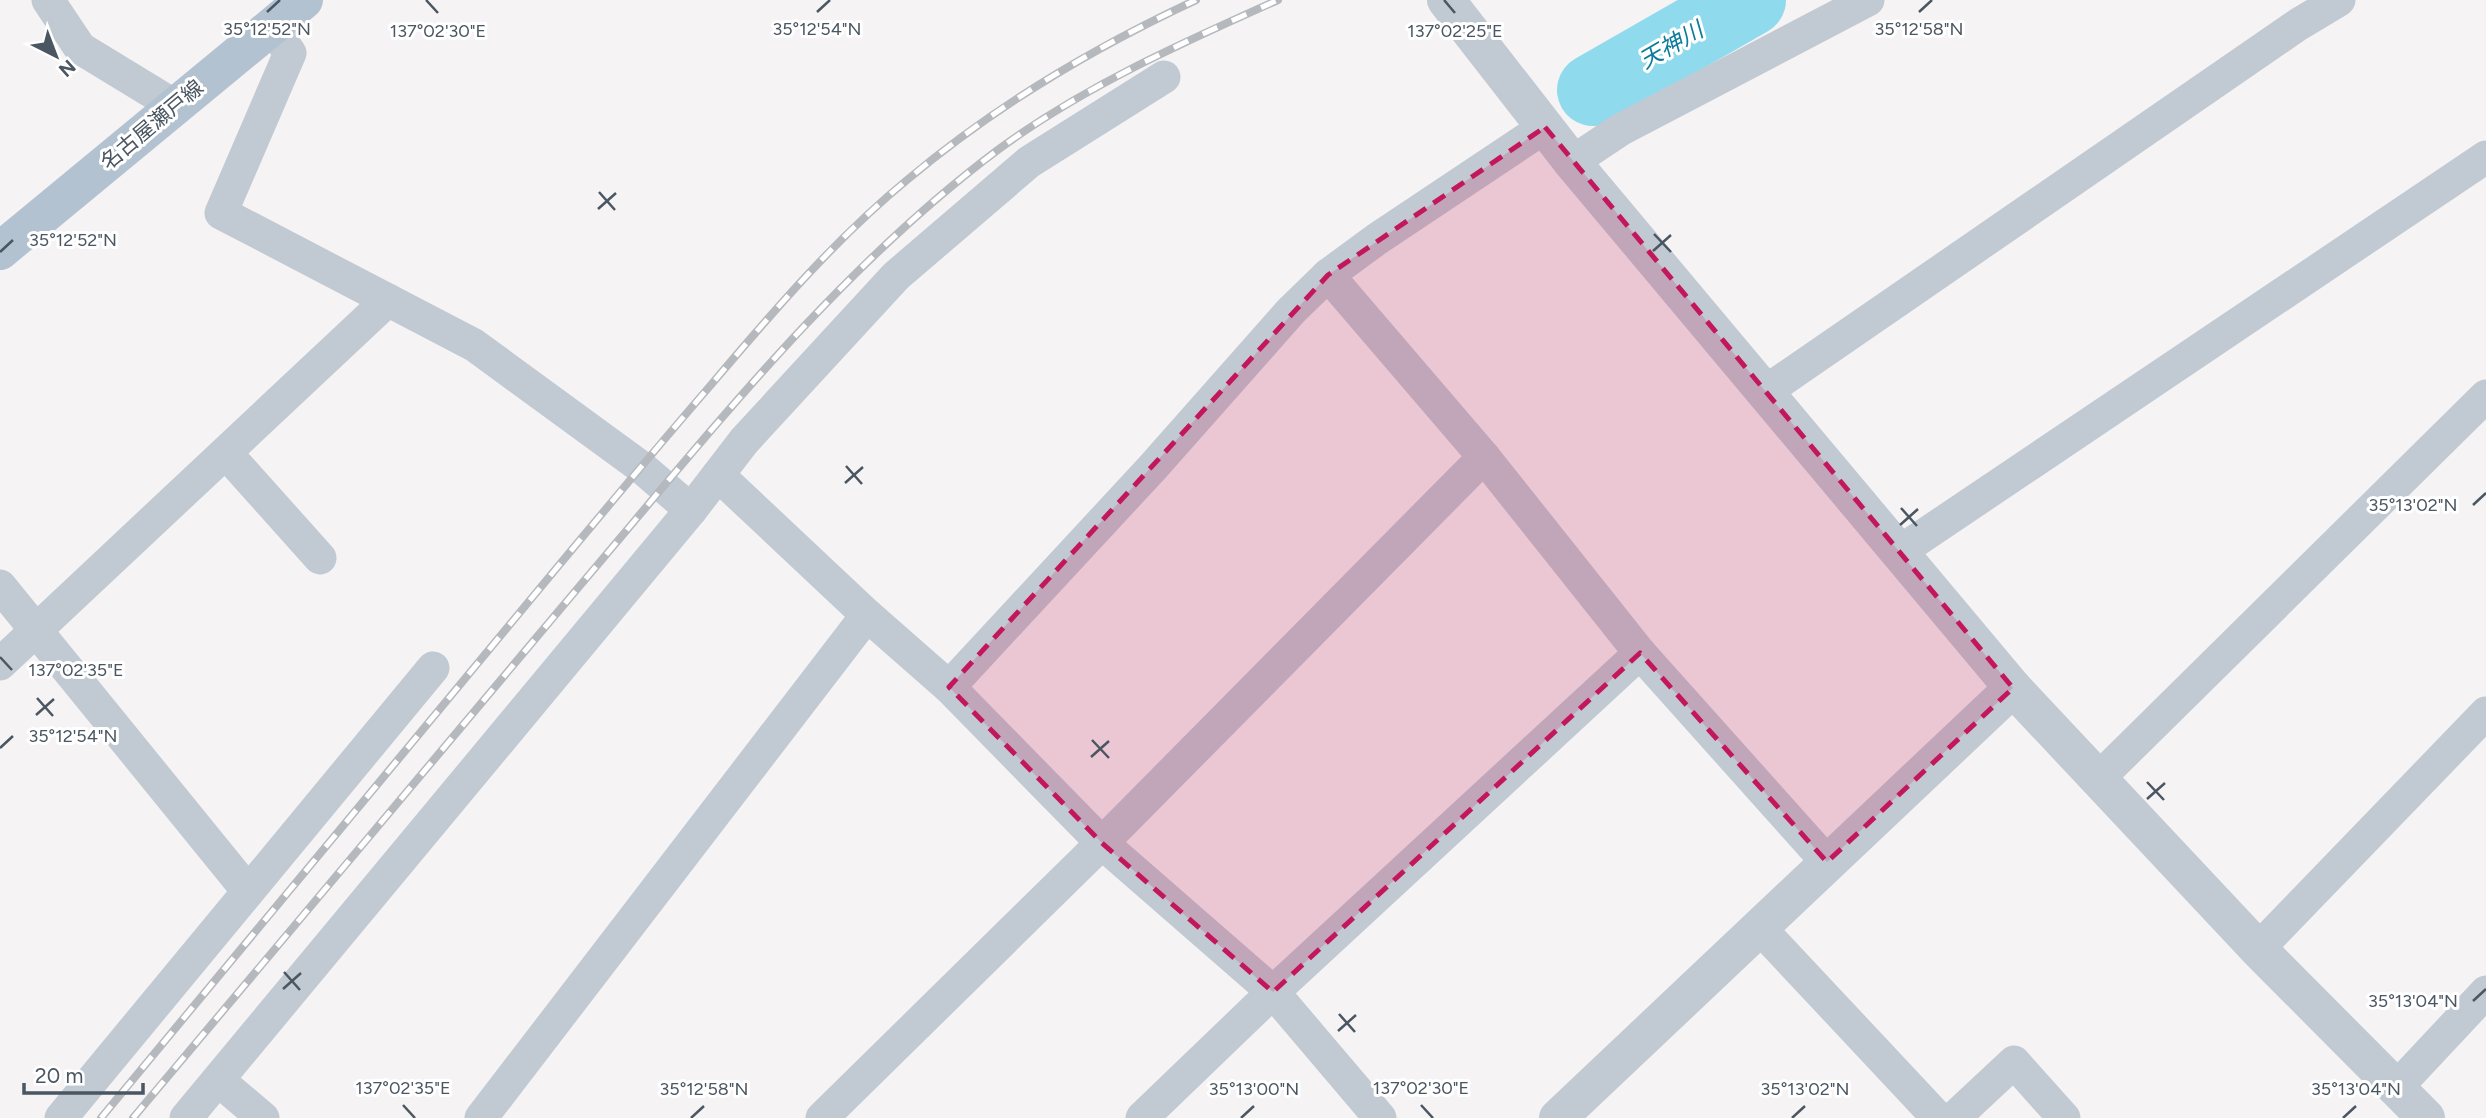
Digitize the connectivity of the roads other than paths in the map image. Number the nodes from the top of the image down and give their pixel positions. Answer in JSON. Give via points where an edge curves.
{"nodes":[{"id":1,"x":48,"y":0,"type":"edge"},
{"id":2,"x":304,"y":0,"type":"edge"},
{"id":3,"x":1446,"y":0,"type":"edge"},
{"id":4,"x":1868,"y":0,"type":"edge"},
{"id":5,"x":2339,"y":0,"type":"edge"},
{"id":6,"x":271,"y":26,"type":"junction"},
{"id":7,"x":1164,"y":77,"type":"dead end"},
{"id":8,"x":175,"y":106,"type":"junction"},
{"id":9,"x":1545,"y":127,"type":"junction"},
{"id":10,"x":2486,"y":157,"type":"edge"},
{"id":11,"x":1572,"y":162,"type":"junction"},
{"id":12,"x":0,"y":251,"type":"edge"},
{"id":13,"x":1328,"y":275,"type":"junction"},
{"id":14,"x":388,"y":300,"type":"junction"},
{"id":15,"x":1765,"y":392,"type":"junction"},
{"id":16,"x":2486,"y":396,"type":"edge"},
{"id":17,"x":226,"y":453,"type":"junction"},
{"id":18,"x":1484,"y":457,"type":"junction"},
{"id":19,"x":718,"y":475,"type":"junction"},
{"id":20,"x":691,"y":510,"type":"junction"},
{"id":21,"x":1899,"y":552,"type":"junction"},
{"id":22,"x":320,"y":558,"type":"dead end"},
{"id":23,"x":0,"y":586,"type":"edge"},
{"id":24,"x":867,"y":615,"type":"junction"},
{"id":25,"x":37,"y":631,"type":"junction"},
{"id":26,"x":1640,"y":653,"type":"junction"},
{"id":27,"x":0,"y":664,"type":"edge"},
{"id":28,"x":433,"y":668,"type":"dead end"},
{"id":29,"x":949,"y":687,"type":"junction"},
{"id":30,"x":2012,"y":688,"type":"junction"},
{"id":31,"x":2486,"y":713,"type":"edge"},
{"id":32,"x":2098,"y":779,"type":"junction"},
{"id":33,"x":1101,"y":843,"type":"junction"},
{"id":34,"x":1827,"y":862,"type":"junction"},
{"id":35,"x":248,"y":891,"type":"junction"},
{"id":36,"x":1759,"y":926,"type":"junction"},
{"id":37,"x":2258,"y":949,"type":"junction"},
{"id":38,"x":1273,"y":992,"type":"junction"},
{"id":39,"x":2486,"y":992,"type":"edge"},
{"id":40,"x":218,"y":1080,"type":"junction"},
{"id":41,"x":2396,"y":1088,"type":"junction"},
{"id":42,"x":61,"y":1118,"type":"edge"},
{"id":43,"x":186,"y":1118,"type":"edge"},
{"id":44,"x":262,"y":1118,"type":"edge"},
{"id":45,"x":481,"y":1118,"type":"edge"},
{"id":46,"x":822,"y":1118,"type":"edge"},
{"id":47,"x":1142,"y":1118,"type":"edge"},
{"id":48,"x":1380,"y":1118,"type":"edge"},
{"id":49,"x":1558,"y":1118,"type":"edge"},
{"id":50,"x":1938,"y":1118,"type":"edge"},
{"id":51,"x":1954,"y":1118,"type":"edge"},
{"id":52,"x":2064,"y":1118,"type":"edge"},
{"id":53,"x":2426,"y":1118,"type":"edge"}],
"edges":[{"from":1,"to":8,"type":"street","via":[[79,48]]},
{"from":2,"to":6,"type":"main road","name":"名古屋瀬戸線"},
{"from":3,"to":9,"type":"street"},
{"from":4,"to":11,"type":"street","via":[[1620,130]]},
{"from":5,"to":15,"type":"street"},
{"from":6,"to":8,"type":"main road","name":"名古屋瀬戸線"},
{"from":6,"to":14,"type":"street","via":[[290,53],[222,213]]},
{"from":7,"to":19,"type":"street","via":[[1029,162],[896,276]]},
{"from":8,"to":12,"type":"main road","name":"名古屋瀬戸線"},
{"from":9,"to":11,"type":"street"},
{"from":9,"to":13,"type":"street"},
{"from":10,"to":21,"type":"street"},
{"from":11,"to":15,"type":"street"},
{"from":13,"to":18,"type":"street"},
{"from":13,"to":29,"type":"street"},
{"from":14,"to":17,"type":"street"},
{"from":14,"to":20,"type":"street","via":[[474,345]]},
{"from":15,"to":21,"type":"street"},
{"from":16,"to":32,"type":"street"},
{"from":17,"to":22,"type":"street"},
{"from":17,"to":25,"type":"street"},
{"from":18,"to":26,"type":"street"},
{"from":18,"to":33,"type":"street"},
{"from":19,"to":20,"type":"street"},
{"from":19,"to":24,"type":"street"},
{"from":20,"to":40,"type":"street"},
{"from":21,"to":30,"type":"street"},
{"from":23,"to":25,"type":"street"},
{"from":24,"to":29,"type":"street"},
{"from":24,"to":45,"type":"street"},
{"from":25,"to":27,"type":"street"},
{"from":25,"to":35,"type":"street"},
{"from":26,"to":34,"type":"street"},
{"from":26,"to":38,"type":"street"},
{"from":28,"to":35,"type":"street"},
{"from":29,"to":33,"type":"street"},
{"from":30,"to":32,"type":"street"},
{"from":30,"to":34,"type":"street"},
{"from":31,"to":37,"type":"street"},
{"from":32,"to":37,"type":"street"},
{"from":33,"to":38,"type":"street"},
{"from":33,"to":46,"type":"street"},
{"from":34,"to":36,"type":"street"},
{"from":35,"to":42,"type":"street"},
{"from":36,"to":49,"type":"street"},
{"from":36,"to":50,"type":"street"},
{"from":37,"to":41,"type":"street"},
{"from":38,"to":47,"type":"street"},
{"from":38,"to":48,"type":"street"},
{"from":39,"to":41,"type":"street"},
{"from":40,"to":43,"type":"street"},
{"from":40,"to":44,"type":"street"},
{"from":41,"to":53,"type":"street"},
{"from":51,"to":52,"type":"street","via":[[2014,1062]]}]}
